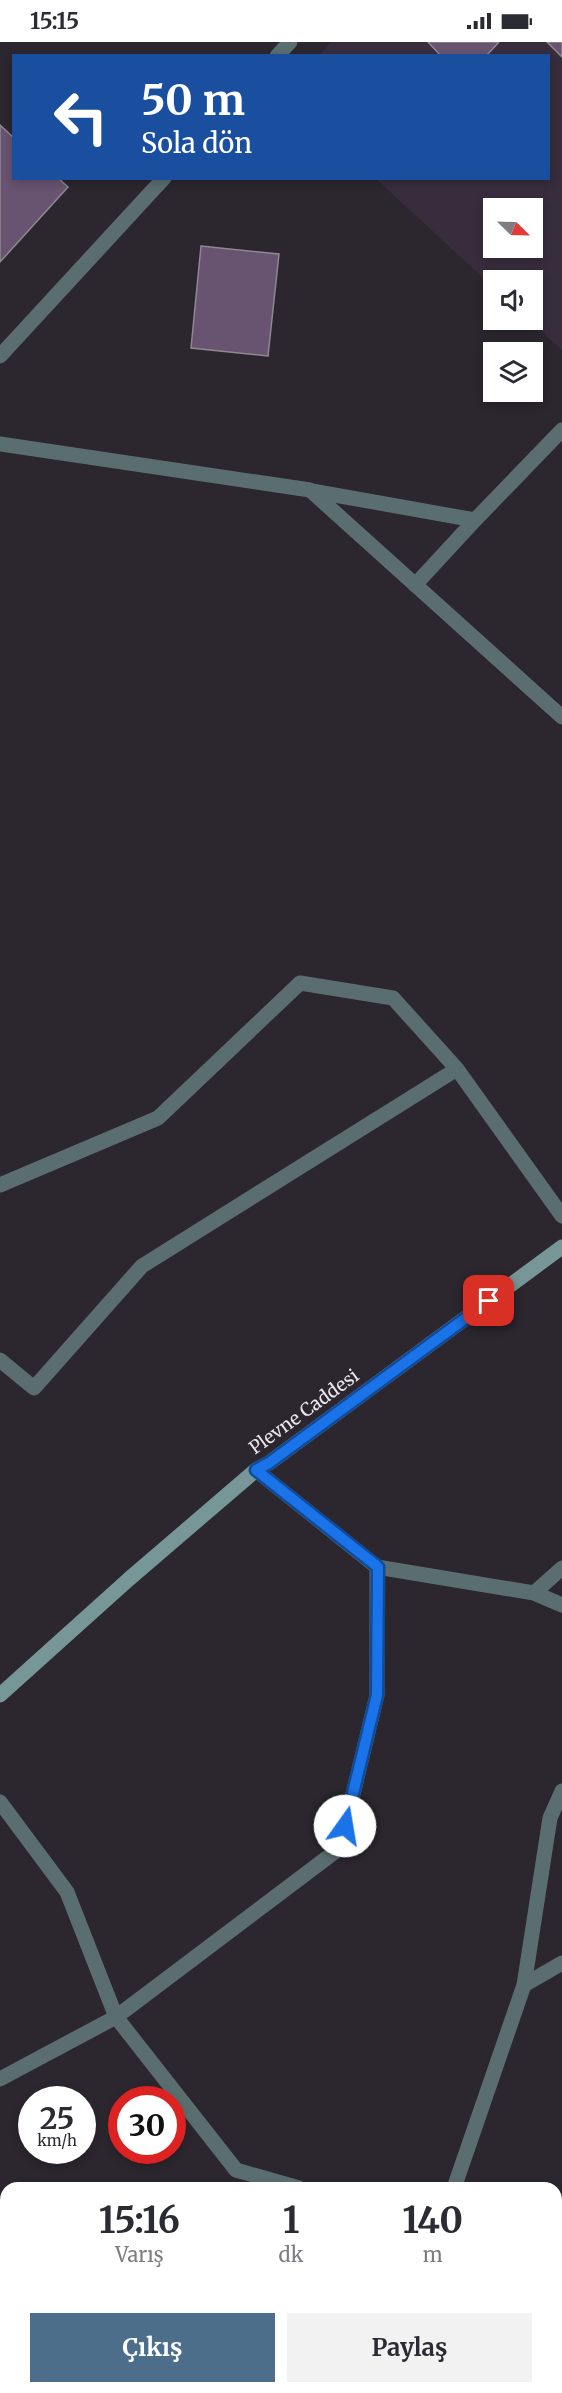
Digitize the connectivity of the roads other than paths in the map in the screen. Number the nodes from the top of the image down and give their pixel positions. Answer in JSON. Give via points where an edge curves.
{"nodes":[{"id":1,"x":290,"y":42,"type":"edge"},
{"id":2,"x":279,"y":54,"type":"edge"},
{"id":3,"x":162,"y":180,"type":"edge"},
{"id":4,"x":0,"y":356,"type":"edge"},
{"id":5,"x":562,"y":430,"type":"edge"},
{"id":6,"x":0,"y":444,"type":"edge"},
{"id":7,"x":310,"y":490,"type":"junction"},
{"id":8,"x":475,"y":520,"type":"junction"},
{"id":9,"x":415,"y":585,"type":"junction"},
{"id":10,"x":562,"y":717,"type":"edge"},
{"id":11,"x":457,"y":1069,"type":"junction"},
{"id":12,"x":0,"y":1185,"type":"edge"},
{"id":13,"x":562,"y":1216,"type":"edge"},
{"id":14,"x":562,"y":1247,"type":"edge"},
{"id":15,"x":0,"y":1360,"type":"edge"},
{"id":16,"x":256,"y":1470,"type":"junction"},
{"id":17,"x":378,"y":1567,"type":"junction"},
{"id":18,"x":562,"y":1568,"type":"edge"},
{"id":19,"x":534,"y":1593,"type":"junction"},
{"id":20,"x":562,"y":1605,"type":"edge"},
{"id":21,"x":0,"y":1695,"type":"edge"},
{"id":22,"x":562,"y":1791,"type":"edge"},
{"id":23,"x":0,"y":1802,"type":"edge"},
{"id":24,"x":562,"y":1963,"type":"edge"},
{"id":25,"x":524,"y":1985,"type":"junction"},
{"id":26,"x":116,"y":2017,"type":"junction"},
{"id":27,"x":0,"y":2079,"type":"edge"},
{"id":28,"x":278,"y":2182,"type":"edge"},
{"id":29,"x":455,"y":2182,"type":"edge"}],
"edges":[{"from":1,"to":2,"type":"street"},
{"from":3,"to":4,"type":"street"},
{"from":5,"to":8,"type":"street"},
{"from":6,"to":7,"type":"street"},
{"from":7,"to":8,"type":"street"},
{"from":7,"to":9,"type":"street"},
{"from":8,"to":9,"type":"street"},
{"from":9,"to":10,"type":"street"},
{"from":11,"to":12,"type":"street","via":[[393,998],[300,983],[158,1118]]},
{"from":11,"to":13,"type":"street"},
{"from":11,"to":15,"type":"street","via":[[142,1266],[34,1388]]},
{"from":14,"to":16,"type":"street","name":"Plevne Caddesi"},
{"from":16,"to":17,"type":"street"},
{"from":16,"to":21,"type":"street","name":"Plevne Caddesi"},
{"from":17,"to":19,"type":"street"},
{"from":17,"to":26,"type":"street","via":[[377,1695],[340,1848]]},
{"from":18,"to":19,"type":"street"},
{"from":19,"to":20,"type":"street"},
{"from":22,"to":25,"type":"street","via":[[550,1818]]},
{"from":23,"to":26,"type":"street","via":[[67,1892]]},
{"from":24,"to":25,"type":"street"},
{"from":25,"to":29,"type":"street"},
{"from":26,"to":27,"type":"street"},
{"from":26,"to":28,"type":"street","via":[[236,2170]]}]}
